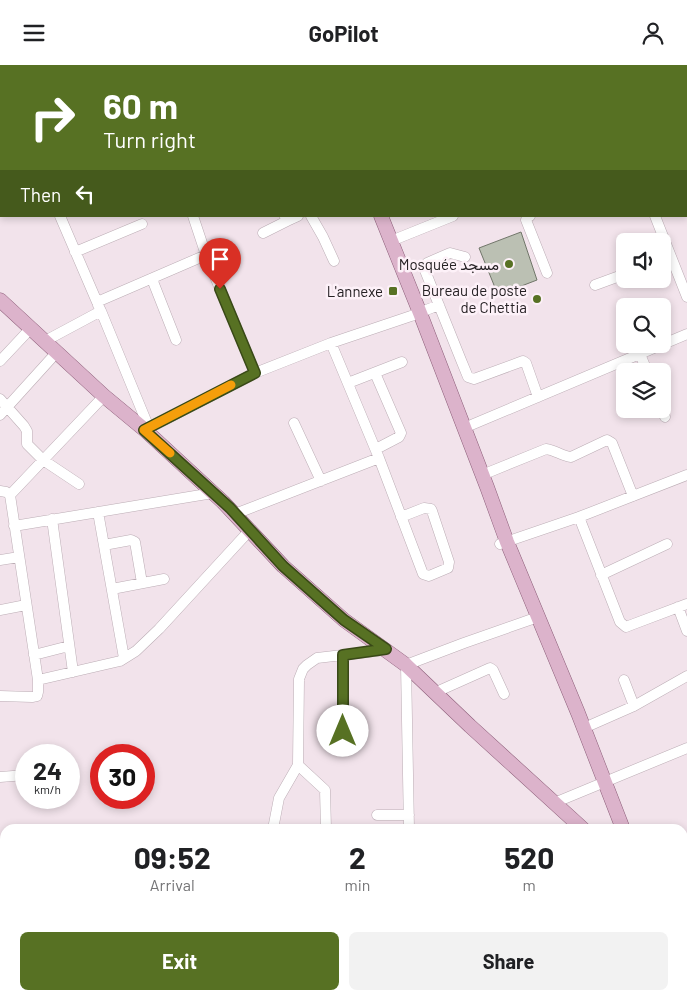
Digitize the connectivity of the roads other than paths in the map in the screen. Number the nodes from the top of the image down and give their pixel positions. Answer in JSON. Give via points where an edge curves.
{"nodes":[{"id":1,"x":60,"y":217,"type":"edge"},
{"id":2,"x":193,"y":217,"type":"edge"},
{"id":3,"x":312,"y":217,"type":"edge"},
{"id":4,"x":373,"y":217,"type":"edge"},
{"id":5,"x":381,"y":217,"type":"edge"},
{"id":6,"x":451,"y":217,"type":"edge"},
{"id":7,"x":527,"y":217,"type":"edge"},
{"id":8,"x":655,"y":217,"type":"edge"},
{"id":9,"x":286,"y":219,"type":"edge"},
{"id":10,"x":142,"y":224,"type":"dead end"},
{"id":11,"x":263,"y":233,"type":"dead end"},
{"id":12,"x":660,"y":233,"type":"edge"},
{"id":13,"x":391,"y":241,"type":"junction"},
{"id":14,"x":75,"y":252,"type":"junction"},
{"id":15,"x":206,"y":255,"type":"junction"},
{"id":16,"x":465,"y":257,"type":"dead end"},
{"id":17,"x":334,"y":261,"type":"dead end"},
{"id":18,"x":671,"y":267,"type":"edge"},
{"id":19,"x":547,"y":273,"type":"dead end"},
{"id":20,"x":616,"y":277,"type":"edge"},
{"id":21,"x":152,"y":279,"type":"junction"},
{"id":22,"x":595,"y":285,"type":"dead end"},
{"id":23,"x":687,"y":297,"type":"edge"},
{"id":24,"x":0,"y":300,"type":"edge"},
{"id":25,"x":439,"y":305,"type":"junction"},
{"id":26,"x":99,"y":306,"type":"junction"},
{"id":27,"x":415,"y":315,"type":"junction"},
{"id":28,"x":31,"y":328,"type":"junction"},
{"id":29,"x":687,"y":334,"type":"edge"},
{"id":30,"x":671,"y":340,"type":"edge"},
{"id":31,"x":45,"y":341,"type":"junction"},
{"id":32,"x":176,"y":341,"type":"dead end"},
{"id":33,"x":332,"y":343,"type":"junction"},
{"id":34,"x":57,"y":353,"type":"junction"},
{"id":35,"x":640,"y":353,"type":"joint"},
{"id":36,"x":0,"y":361,"type":"edge"},
{"id":37,"x":402,"y":362,"type":"dead end"},
{"id":38,"x":644,"y":363,"type":"edge"},
{"id":39,"x":255,"y":373,"type":"junction"},
{"id":40,"x":375,"y":373,"type":"junction"},
{"id":41,"x":348,"y":383,"type":"junction"},
{"id":42,"x":104,"y":396,"type":"junction"},
{"id":43,"x":538,"y":397,"type":"junction"},
{"id":44,"x":0,"y":399,"type":"edge"},
{"id":45,"x":8,"y":406,"type":"junction"},
{"id":46,"x":0,"y":415,"type":"edge"},
{"id":47,"x":294,"y":423,"type":"dead end"},
{"id":48,"x":464,"y":427,"type":"junction"},
{"id":49,"x":147,"y":429,"type":"junction"},
{"id":50,"x":377,"y":454,"type":"junction"},
{"id":51,"x":43,"y":460,"type":"junction"},
{"id":52,"x":482,"y":475,"type":"junction"},
{"id":53,"x":687,"y":475,"type":"edge"},
{"id":54,"x":320,"y":481,"type":"junction"},
{"id":55,"x":79,"y":484,"type":"dead end"},
{"id":56,"x":5,"y":493,"type":"edge"},
{"id":57,"x":213,"y":493,"type":"junction"},
{"id":58,"x":633,"y":496,"type":"junction"},
{"id":59,"x":98,"y":512,"type":"junction"},
{"id":60,"x":235,"y":514,"type":"junction"},
{"id":61,"x":401,"y":517,"type":"junction"},
{"id":62,"x":579,"y":517,"type":"junction"},
{"id":63,"x":52,"y":519,"type":"junction"},
{"id":64,"x":14,"y":526,"type":"junction"},
{"id":65,"x":250,"y":530,"type":"junction"},
{"id":66,"x":504,"y":543,"type":"junction"},
{"id":67,"x":667,"y":544,"type":"dead end"},
{"id":68,"x":104,"y":545,"type":"junction"},
{"id":69,"x":18,"y":557,"type":"junction"},
{"id":70,"x":0,"y":560,"type":"edge"},
{"id":71,"x":601,"y":575,"type":"junction"},
{"id":72,"x":164,"y":579,"type":"dead end"},
{"id":73,"x":142,"y":583,"type":"junction"},
{"id":74,"x":112,"y":589,"type":"junction"},
{"id":75,"x":26,"y":605,"type":"junction"},
{"id":76,"x":682,"y":605,"type":"edge"},
{"id":77,"x":0,"y":609,"type":"edge"},
{"id":78,"x":534,"y":618,"type":"junction"},
{"id":79,"x":687,"y":631,"type":"edge"},
{"id":80,"x":69,"y":646,"type":"junction"},
{"id":81,"x":386,"y":649,"type":"junction"},
{"id":82,"x":34,"y":655,"type":"junction"},
{"id":83,"x":343,"y":655,"type":"junction"},
{"id":84,"x":124,"y":659,"type":"junction"},
{"id":85,"x":406,"y":665,"type":"junction"},
{"id":86,"x":73,"y":672,"type":"junction"},
{"id":87,"x":687,"y":676,"type":"edge"},
{"id":88,"x":38,"y":680,"type":"junction"},
{"id":89,"x":624,"y":680,"type":"dead end"},
{"id":90,"x":434,"y":693,"type":"junction"},
{"id":91,"x":504,"y":695,"type":"dead end"},
{"id":92,"x":0,"y":696,"type":"edge"},
{"id":93,"x":634,"y":706,"type":"junction"},
{"id":94,"x":584,"y":728,"type":"junction"},
{"id":95,"x":343,"y":731,"type":"dead end"},
{"id":96,"x":687,"y":748,"type":"edge"},
{"id":97,"x":298,"y":765,"type":"junction"},
{"id":98,"x":15,"y":776,"type":"edge"},
{"id":99,"x":0,"y":777,"type":"edge"},
{"id":100,"x":601,"y":783,"type":"junction"},
{"id":101,"x":554,"y":803,"type":"junction"},
{"id":102,"x":377,"y":815,"type":"dead end"},
{"id":103,"x":409,"y":815,"type":"junction"},
{"id":104,"x":274,"y":824,"type":"edge"},
{"id":105,"x":326,"y":824,"type":"edge"},
{"id":106,"x":409,"y":824,"type":"edge"},
{"id":107,"x":578,"y":824,"type":"edge"},
{"id":108,"x":613,"y":824,"type":"edge"},
{"id":109,"x":621,"y":824,"type":"edge"}],
"edges":[{"from":1,"to":14,"type":"street"},
{"from":2,"to":15,"type":"street"},
{"from":3,"to":17,"type":"street"},
{"from":4,"to":27,"type":"main road"},
{"from":5,"to":13,"type":"main road"},
{"from":6,"to":13,"type":"street"},
{"from":7,"to":19,"type":"street"},
{"from":8,"to":12,"type":"street"},
{"from":9,"to":11,"type":"street"},
{"from":10,"to":14,"type":"street"},
{"from":13,"to":27,"type":"main road"},
{"from":14,"to":26,"type":"street"},
{"from":15,"to":21,"type":"street"},
{"from":15,"to":39,"type":"street"},
{"from":16,"to":25,"type":"street","via":[[450,253],[425,265]]},
{"from":18,"to":23,"type":"street"},
{"from":20,"to":22,"type":"street"},
{"from":21,"to":26,"type":"street"},
{"from":21,"to":32,"type":"street"},
{"from":24,"to":28,"type":"main road"},
{"from":25,"to":27,"type":"street"},
{"from":25,"to":43,"type":"street","via":[[468,377],[474,379],[523,361]]},
{"from":26,"to":31,"type":"street"},
{"from":26,"to":49,"type":"street"},
{"from":27,"to":33,"type":"street"},
{"from":27,"to":48,"type":"main road"},
{"from":27,"to":66,"type":"main road"},
{"from":28,"to":31,"type":"main road"},
{"from":28,"to":36,"type":"street"},
{"from":29,"to":30,"type":"street"},
{"from":31,"to":34,"type":"main road"},
{"from":33,"to":39,"type":"street"},
{"from":33,"to":41,"type":"street"},
{"from":34,"to":42,"type":"main road"},
{"from":34,"to":45,"type":"street"},
{"from":35,"to":38,"type":"street"},
{"from":35,"to":43,"type":"street"},
{"from":37,"to":40,"type":"street"},
{"from":39,"to":49,"type":"street"},
{"from":40,"to":41,"type":"street"},
{"from":40,"to":50,"type":"street","via":[[401,433]]},
{"from":41,"to":50,"type":"street"},
{"from":42,"to":49,"type":"main road"},
{"from":42,"to":51,"type":"street"},
{"from":43,"to":48,"type":"street"},
{"from":44,"to":45,"type":"street"},
{"from":45,"to":46,"type":"street"},
{"from":45,"to":51,"type":"street","via":[[27,431],[27,444]]},
{"from":47,"to":54,"type":"street"},
{"from":48,"to":52,"type":"main road"},
{"from":49,"to":57,"type":"main road"},
{"from":50,"to":54,"type":"street"},
{"from":50,"to":61,"type":"street"},
{"from":51,"to":55,"type":"street"},
{"from":51,"to":56,"type":"street"},
{"from":52,"to":58,"type":"street","via":[[546,449],[571,457],[609,441]]},
{"from":52,"to":66,"type":"main road"},
{"from":53,"to":58,"type":"street"},
{"from":54,"to":60,"type":"street"},
{"from":56,"to":64,"type":"street"},
{"from":57,"to":59,"type":"street"},
{"from":57,"to":60,"type":"main road"},
{"from":58,"to":62,"type":"street"},
{"from":59,"to":63,"type":"street"},
{"from":59,"to":68,"type":"street"},
{"from":60,"to":65,"type":"main road"},
{"from":61,"to":61,"type":"street","via":[[423,574],[429,576],[448,568],[449,562],[431,509],[424,508]]},
{"from":62,"to":66,"type":"street"},
{"from":62,"to":71,"type":"street"},
{"from":63,"to":64,"type":"street"},
{"from":63,"to":80,"type":"street"},
{"from":64,"to":69,"type":"street"},
{"from":65,"to":81,"type":"main road","via":[[283,566],[344,620]]},
{"from":65,"to":84,"type":"street","via":[[153,634]]},
{"from":66,"to":78,"type":"main road"},
{"from":67,"to":71,"type":"street"},
{"from":68,"to":73,"type":"street","via":[[135,542]]},
{"from":68,"to":74,"type":"street"},
{"from":69,"to":70,"type":"street"},
{"from":69,"to":75,"type":"street"},
{"from":71,"to":76,"type":"street","via":[[620,622],[626,627]]},
{"from":72,"to":73,"type":"street"},
{"from":73,"to":74,"type":"street"},
{"from":74,"to":84,"type":"street"},
{"from":75,"to":77,"type":"street"},
{"from":75,"to":82,"type":"street"},
{"from":76,"to":79,"type":"street"},
{"from":78,"to":85,"type":"street"},
{"from":78,"to":94,"type":"main road"},
{"from":78,"to":100,"type":"main road"},
{"from":80,"to":82,"type":"street"},
{"from":80,"to":86,"type":"street"},
{"from":81,"to":83,"type":"street"},
{"from":81,"to":85,"type":"main road"},
{"from":82,"to":88,"type":"street"},
{"from":83,"to":95,"type":"street"},
{"from":83,"to":97,"type":"street","via":[[317,658],[301,674]]},
{"from":84,"to":86,"type":"street"},
{"from":85,"to":90,"type":"main road"},
{"from":85,"to":103,"type":"street"},
{"from":86,"to":88,"type":"street"},
{"from":87,"to":93,"type":"street"},
{"from":88,"to":92,"type":"street","via":[[36,696]]},
{"from":89,"to":93,"type":"street"},
{"from":90,"to":91,"type":"street","via":[[490,668]]},
{"from":90,"to":101,"type":"main road"},
{"from":93,"to":94,"type":"street"},
{"from":94,"to":100,"type":"main road"},
{"from":96,"to":100,"type":"street"},
{"from":97,"to":104,"type":"street","via":[[279,798]]},
{"from":97,"to":105,"type":"street","via":[[325,790]]},
{"from":98,"to":99,"type":"street"},
{"from":100,"to":101,"type":"street"},
{"from":100,"to":108,"type":"main road"},
{"from":100,"to":109,"type":"main road"},
{"from":101,"to":107,"type":"main road"},
{"from":102,"to":103,"type":"street"},
{"from":103,"to":106,"type":"street"}]}
